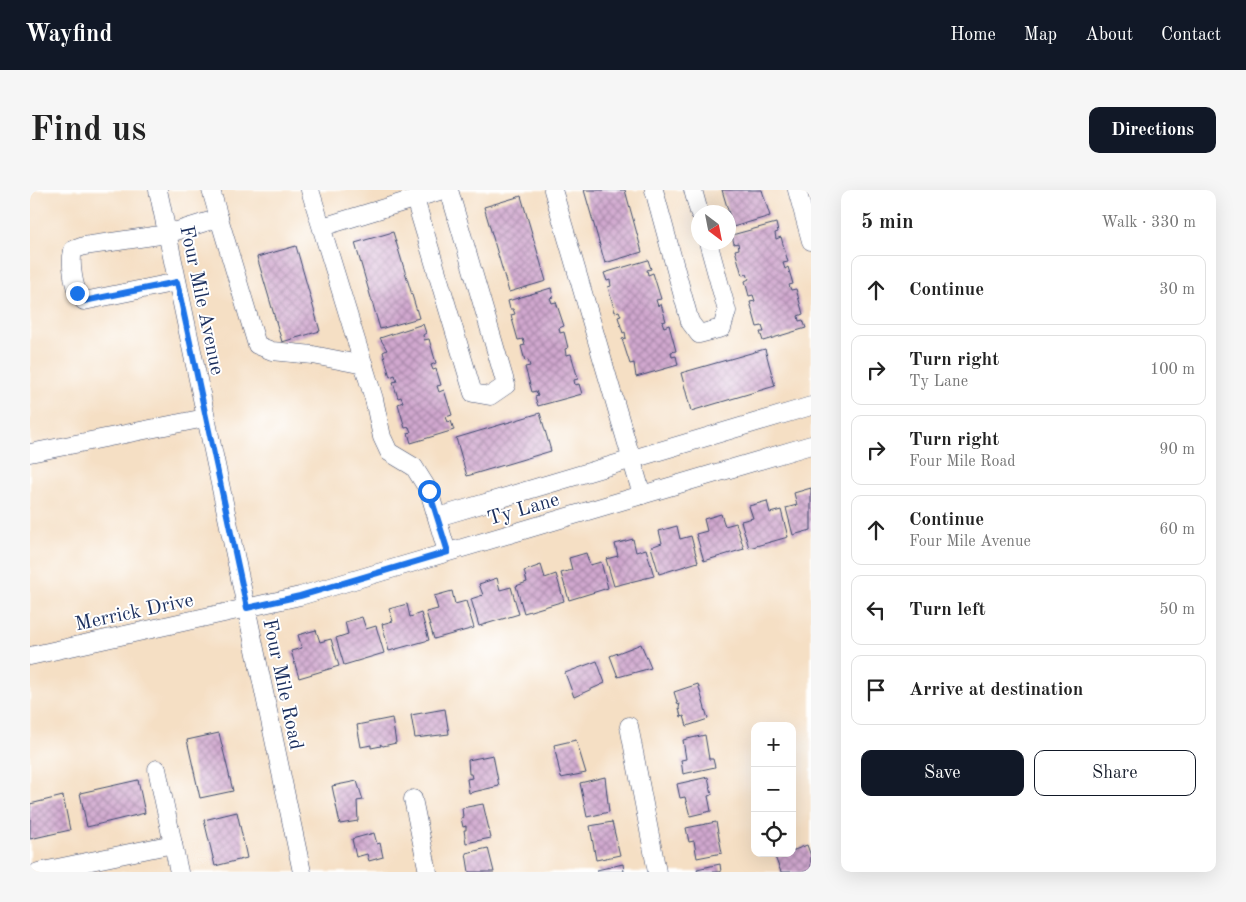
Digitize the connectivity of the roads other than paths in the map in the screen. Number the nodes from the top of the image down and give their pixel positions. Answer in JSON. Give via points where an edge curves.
{"nodes":[{"id":1,"x":158,"y":190,"type":"edge"},
{"id":2,"x":211,"y":190,"type":"edge"},
{"id":3,"x":310,"y":190,"type":"edge"},
{"id":4,"x":443,"y":190,"type":"edge"},
{"id":5,"x":449,"y":190,"type":"edge"},
{"id":6,"x":552,"y":190,"type":"edge"},
{"id":7,"x":654,"y":190,"type":"edge"},
{"id":8,"x":693,"y":190,"type":"edge"},
{"id":9,"x":796,"y":190,"type":"edge"},
{"id":10,"x":415,"y":198,"type":"junction"},
{"id":11,"x":697,"y":205,"type":"edge"},
{"id":12,"x":219,"y":218,"type":"junction"},
{"id":13,"x":322,"y":227,"type":"junction"},
{"id":14,"x":167,"y":234,"type":"junction"},
{"id":15,"x":811,"y":241,"type":"edge"},
{"id":16,"x":710,"y":250,"type":"edge"},
{"id":17,"x":177,"y":282,"type":"junction"},
{"id":18,"x":364,"y":365,"type":"junction"},
{"id":19,"x":811,"y":406,"type":"edge"},
{"id":20,"x":205,"y":418,"type":"junction"},
{"id":21,"x":811,"y":445,"type":"edge"},
{"id":22,"x":30,"y":453,"type":"edge"},
{"id":23,"x":632,"y":458,"type":"junction"},
{"id":24,"x":642,"y":495,"type":"junction"},
{"id":25,"x":438,"y":517,"type":"junction"},
{"id":26,"x":448,"y":552,"type":"junction"},
{"id":27,"x":247,"y":608,"type":"junction"},
{"id":28,"x":30,"y":656,"type":"edge"},
{"id":29,"x":629,"y":726,"type":"dead end"},
{"id":30,"x":157,"y":769,"type":"dead end"},
{"id":31,"x":413,"y":799,"type":"dead end"},
{"id":32,"x":173,"y":844,"type":"junction"},
{"id":33,"x":38,"y":872,"type":"edge"},
{"id":34,"x":179,"y":872,"type":"edge"},
{"id":35,"x":302,"y":872,"type":"edge"},
{"id":36,"x":428,"y":872,"type":"edge"},
{"id":37,"x":657,"y":872,"type":"edge"}],
"edges":[{"from":1,"to":14,"type":"street","name":"Four Mile Avenue"},
{"from":2,"to":12,"type":"street"},
{"from":3,"to":13,"type":"street"},
{"from":4,"to":10,"type":"street"},
{"from":5,"to":10,"type":"street","via":[[506,385],[490,396],[473,393]]},
{"from":6,"to":23,"type":"street"},
{"from":7,"to":16,"type":"street","via":[[690,322],[699,334],[722,328],[727,311]]},
{"from":8,"to":11,"type":"street"},
{"from":9,"to":15,"type":"street"},
{"from":10,"to":13,"type":"street"},
{"from":12,"to":14,"type":"street"},
{"from":12,"to":18,"type":"street","via":[[257,345],[272,351]]},
{"from":13,"to":18,"type":"street"},
{"from":14,"to":17,"type":"street","name":"Four Mile Avenue"},
{"from":14,"to":17,"type":"street","via":[[73,250],[71,257],[77,293],[84,301]]},
{"from":17,"to":20,"type":"street","name":"Four Mile Avenue"},
{"from":18,"to":25,"type":"street","via":[[389,452],[414,467],[429,491]]},
{"from":19,"to":23,"type":"street"},
{"from":20,"to":22,"type":"street"},
{"from":20,"to":27,"type":"street","name":"Four Mile Road"},
{"from":21,"to":24,"type":"street","name":"Ty Lane"},
{"from":23,"to":24,"type":"street"},
{"from":23,"to":25,"type":"street"},
{"from":24,"to":26,"type":"street","name":"Ty Lane"},
{"from":25,"to":26,"type":"street"},
{"from":26,"to":27,"type":"street","name":"Ty Lane","via":[[300,596]]},
{"from":27,"to":28,"type":"street","name":"Merrick Drive"},
{"from":27,"to":35,"type":"street","name":"Four Mile Road"},
{"from":29,"to":37,"type":"street"},
{"from":30,"to":32,"type":"street"},
{"from":31,"to":36,"type":"street"},
{"from":32,"to":33,"type":"street"},
{"from":32,"to":34,"type":"street"}]}
